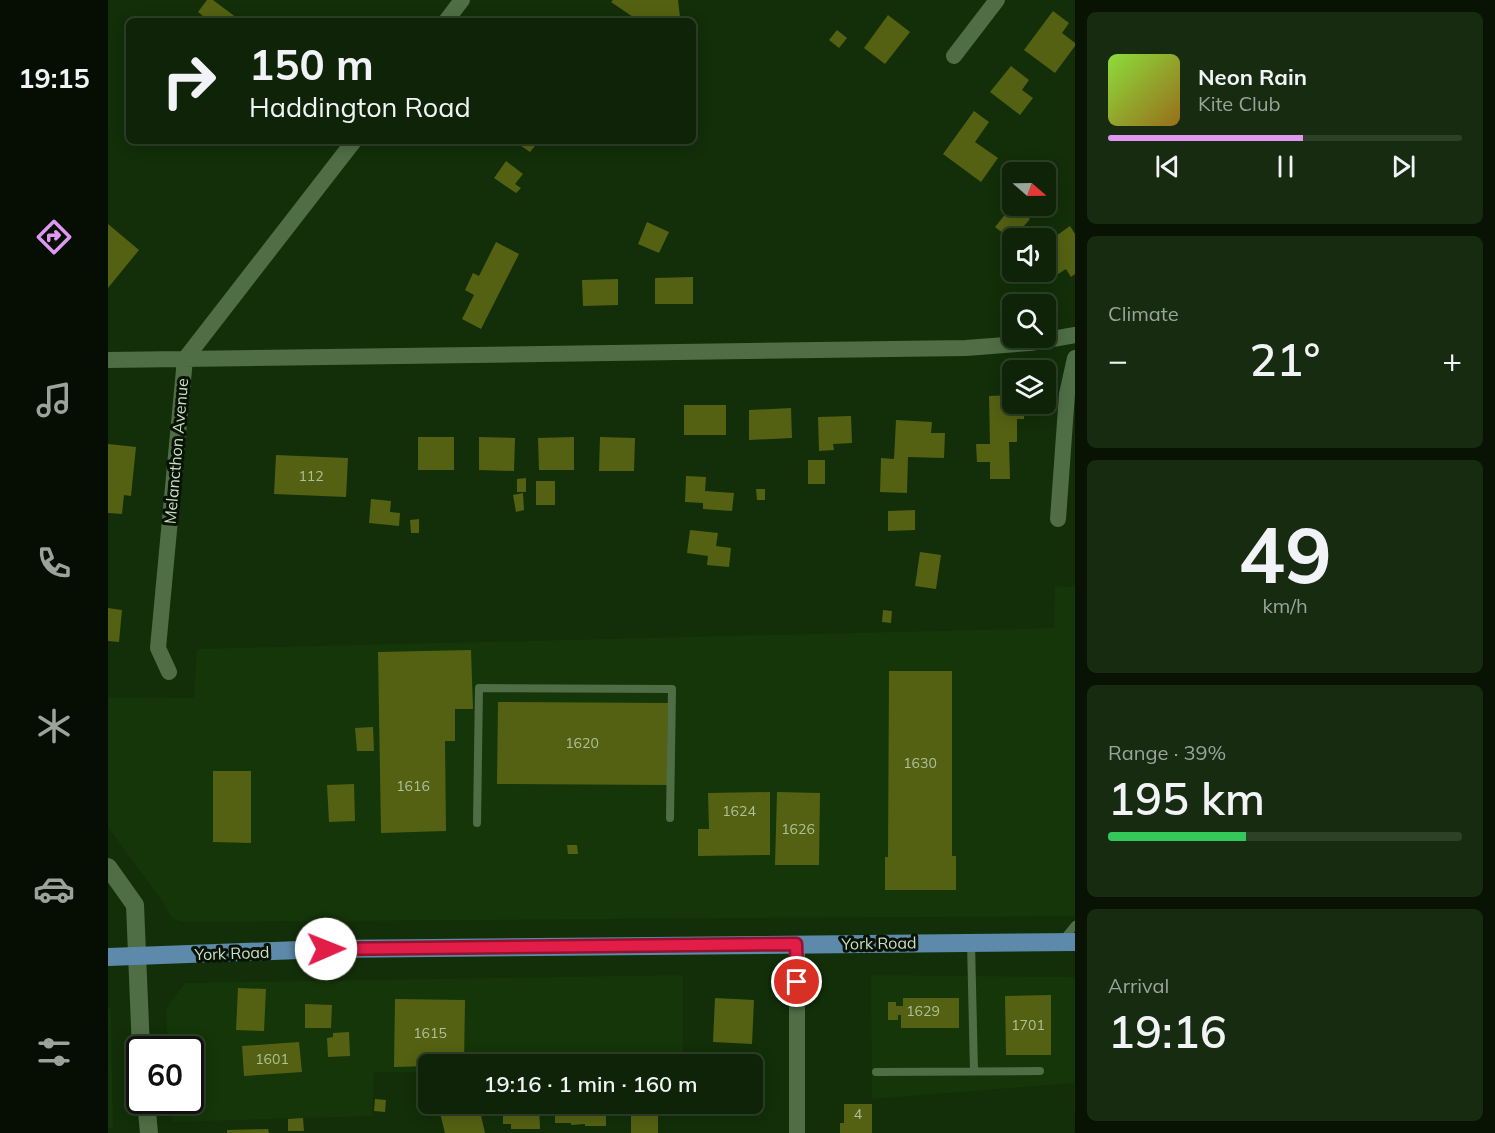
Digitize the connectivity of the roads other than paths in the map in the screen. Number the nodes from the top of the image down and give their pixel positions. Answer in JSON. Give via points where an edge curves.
{"nodes":[{"id":1,"x":462,"y":0,"type":"edge"},
{"id":2,"x":997,"y":0,"type":"edge"},
{"id":3,"x":448,"y":18,"type":"edge"},
{"id":4,"x":954,"y":56,"type":"dead end"},
{"id":5,"x":352,"y":144,"type":"edge"},
{"id":6,"x":1075,"y":335,"type":"edge"},
{"id":7,"x":1075,"y":358,"type":"edge"},
{"id":8,"x":185,"y":359,"type":"junction"},
{"id":9,"x":108,"y":360,"type":"edge"},
{"id":10,"x":1058,"y":519,"type":"dead end"},
{"id":11,"x":169,"y":672,"type":"dead end"},
{"id":12,"x":670,"y":818,"type":"dead end"},
{"id":13,"x":477,"y":823,"type":"dead end"},
{"id":14,"x":108,"y":867,"type":"edge"},
{"id":15,"x":1075,"y":925,"type":"edge"},
{"id":16,"x":971,"y":942,"type":"junction"},
{"id":17,"x":1068,"y":942,"type":"edge"},
{"id":18,"x":796,"y":944,"type":"junction"},
{"id":19,"x":138,"y":956,"type":"junction"},
{"id":20,"x":108,"y":957,"type":"edge"},
{"id":21,"x":141,"y":1036,"type":"edge"},
{"id":22,"x":974,"y":1071,"type":"junction"},
{"id":23,"x":1040,"y":1071,"type":"dead end"},
{"id":24,"x":876,"y":1072,"type":"dead end"},
{"id":25,"x":147,"y":1114,"type":"edge"},
{"id":26,"x":149,"y":1133,"type":"edge"},
{"id":27,"x":797,"y":1133,"type":"edge"}],
"edges":[{"from":1,"to":3,"type":"street"},
{"from":2,"to":4,"type":"street"},
{"from":5,"to":8,"type":"street","name":"Melancthon Avenue"},
{"from":6,"to":8,"type":"street","via":[[966,348]]},
{"from":7,"to":10,"type":"street","via":[[1067,394]]},
{"from":8,"to":9,"type":"street"},
{"from":8,"to":11,"type":"street","name":"Melancthon Avenue","via":[[158,648]]},
{"from":12,"to":13,"type":"lane","via":[[672,689],[479,688]]},
{"from":14,"to":19,"type":"street","via":[[135,905]]},
{"from":15,"to":17,"type":"lane"},
{"from":16,"to":17,"type":"main road","name":"York Road"},
{"from":16,"to":18,"type":"main road","name":"York Road"},
{"from":16,"to":22,"type":"lane"},
{"from":18,"to":19,"type":"main road","name":"York Road","via":[[326,949]]},
{"from":18,"to":27,"type":"street"},
{"from":19,"to":20,"type":"main road","name":"York Road"},
{"from":19,"to":21,"type":"street"},
{"from":22,"to":23,"type":"lane"},
{"from":22,"to":24,"type":"lane"},
{"from":25,"to":26,"type":"street"}]}
